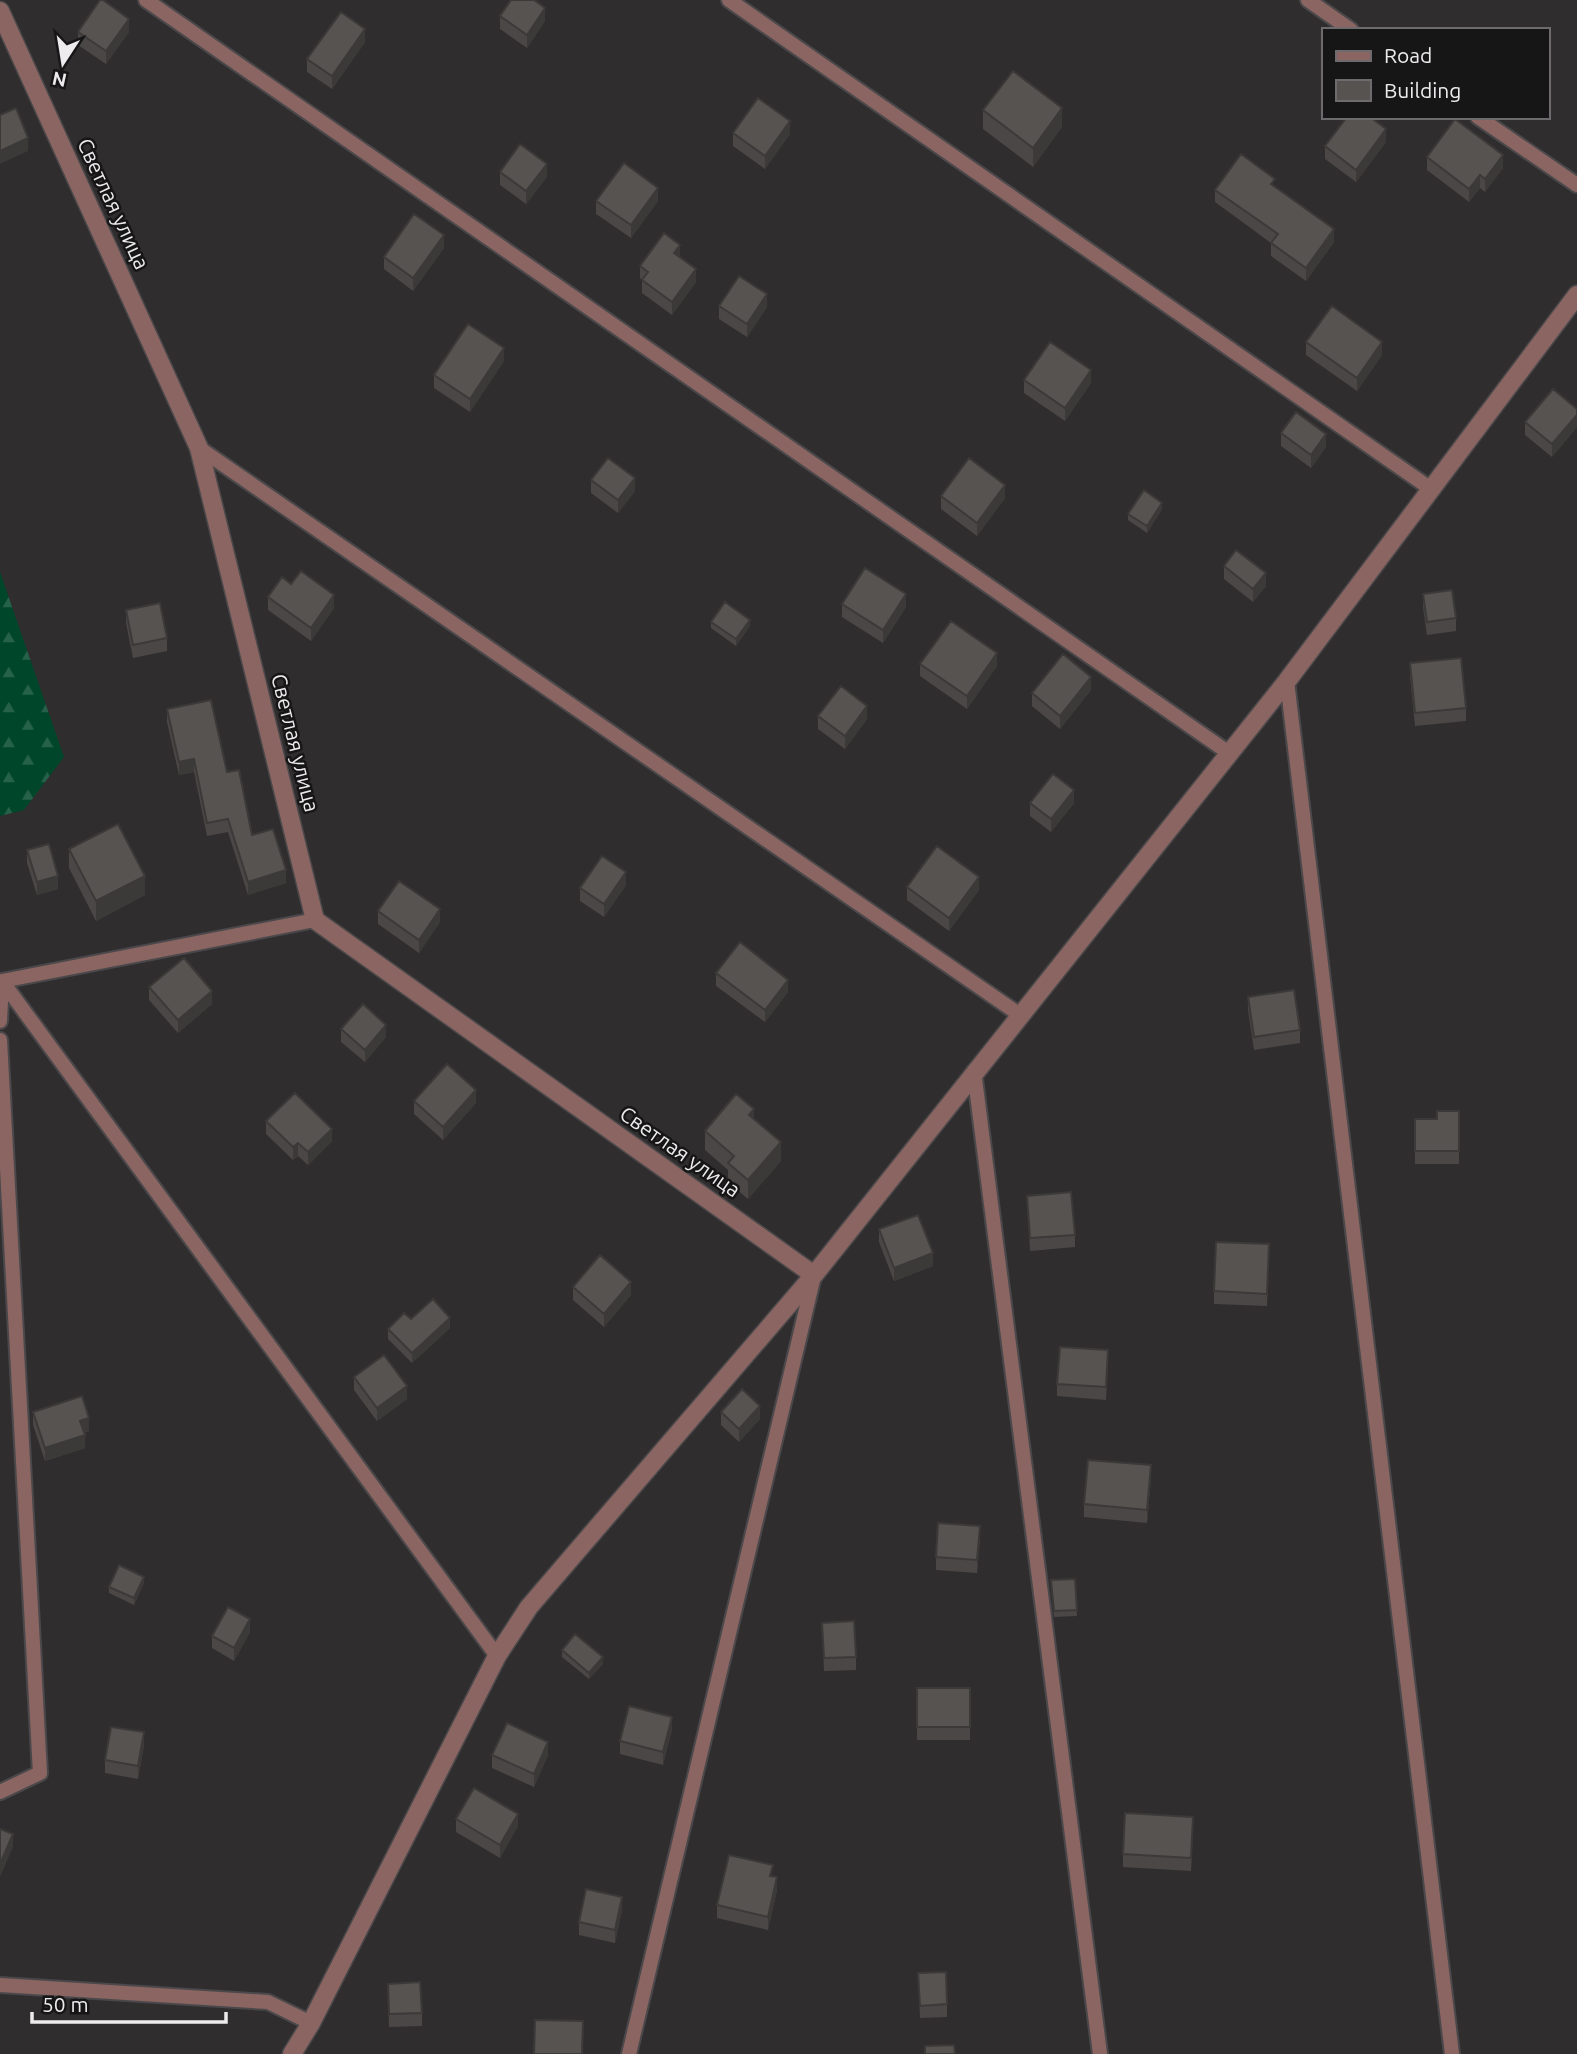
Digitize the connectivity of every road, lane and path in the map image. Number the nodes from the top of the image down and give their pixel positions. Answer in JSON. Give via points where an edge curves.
{"nodes":[{"id":1,"x":146,"y":0,"type":"edge"},
{"id":2,"x":729,"y":0,"type":"edge"},
{"id":3,"x":1308,"y":0,"type":"edge"},
{"id":4,"x":0,"y":11,"type":"edge"},
{"id":5,"x":1348,"y":28,"type":"edge"},
{"id":6,"x":1481,"y":119,"type":"edge"},
{"id":7,"x":1577,"y":185,"type":"edge"},
{"id":8,"x":1577,"y":295,"type":"edge"},
{"id":9,"x":199,"y":448,"type":"junction"},
{"id":10,"x":1431,"y":489,"type":"junction"},
{"id":11,"x":1287,"y":681,"type":"junction"},
{"id":12,"x":1229,"y":753,"type":"junction"},
{"id":13,"x":315,"y":920,"type":"junction"},
{"id":14,"x":2,"y":981,"type":"junction"},
{"id":15,"x":1020,"y":1015,"type":"junction"},
{"id":16,"x":0,"y":1021,"type":"edge"},
{"id":17,"x":0,"y":1040,"type":"edge"},
{"id":18,"x":974,"y":1071,"type":"junction"},
{"id":19,"x":814,"y":1275,"type":"junction"},
{"id":20,"x":496,"y":1656,"type":"junction"},
{"id":21,"x":0,"y":1793,"type":"edge"},
{"id":22,"x":0,"y":1985,"type":"edge"},
{"id":23,"x":311,"y":2023,"type":"junction"},
{"id":24,"x":292,"y":2054,"type":"edge"},
{"id":25,"x":629,"y":2054,"type":"edge"},
{"id":26,"x":1100,"y":2054,"type":"edge"},
{"id":27,"x":1452,"y":2054,"type":"edge"}],
"edges":[{"from":1,"to":12,"type":"lane"},
{"from":2,"to":10,"type":"lane"},
{"from":3,"to":5,"type":"lane"},
{"from":4,"to":9,"type":"street","name":"Светлая улица"},
{"from":6,"to":7,"type":"lane"},
{"from":8,"to":10,"type":"street"},
{"from":9,"to":13,"type":"street","name":"Светлая улица"},
{"from":9,"to":15,"type":"lane"},
{"from":10,"to":11,"type":"street"},
{"from":11,"to":12,"type":"street"},
{"from":11,"to":27,"type":"lane"},
{"from":12,"to":15,"type":"street"},
{"from":13,"to":14,"type":"lane"},
{"from":13,"to":19,"type":"street","name":"Светлая улица"},
{"from":14,"to":16,"type":"lane"},
{"from":14,"to":20,"type":"lane"},
{"from":15,"to":18,"type":"street"},
{"from":17,"to":21,"type":"lane","via":[[40,1773]]},
{"from":18,"to":19,"type":"street"},
{"from":18,"to":26,"type":"lane"},
{"from":19,"to":20,"type":"street","via":[[529,1607]]},
{"from":19,"to":25,"type":"lane"},
{"from":20,"to":23,"type":"street"},
{"from":22,"to":23,"type":"lane","via":[[268,2002]]},
{"from":23,"to":24,"type":"street"}]}
